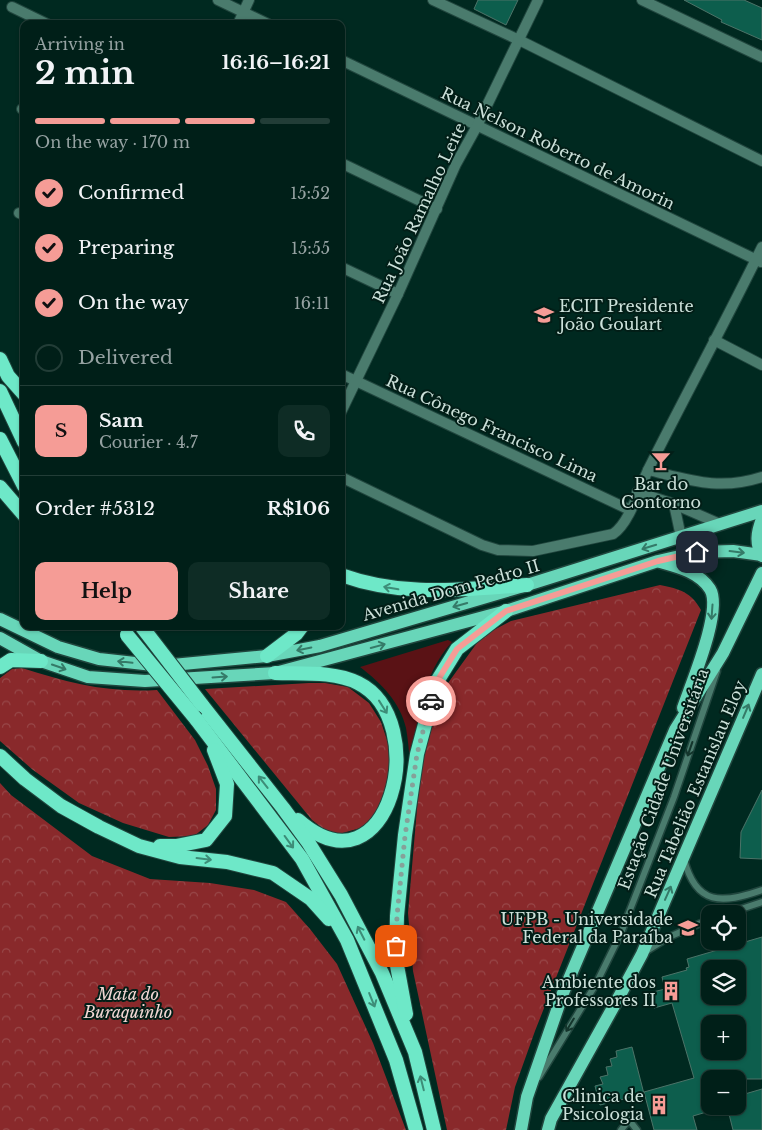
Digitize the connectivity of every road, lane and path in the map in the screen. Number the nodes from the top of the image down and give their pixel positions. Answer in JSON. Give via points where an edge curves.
{"nodes":[{"id":1,"x":218,"y":0,"type":"edge"},
{"id":2,"x":249,"y":0,"type":"edge"},
{"id":3,"x":433,"y":0,"type":"edge"},
{"id":4,"x":538,"y":0,"type":"edge"},
{"id":5,"x":642,"y":0,"type":"edge"},
{"id":6,"x":12,"y":7,"type":"dead end"},
{"id":7,"x":244,"y":12,"type":"junction"},
{"id":8,"x":39,"y":20,"type":"edge"},
{"id":9,"x":240,"y":20,"type":"edge"},
{"id":10,"x":260,"y":20,"type":"edge"},
{"id":11,"x":519,"y":40,"type":"junction"},
{"id":12,"x":762,"y":57,"type":"edge"},
{"id":13,"x":345,"y":62,"type":"edge"},
{"id":14,"x":477,"y":126,"type":"junction"},
{"id":15,"x":762,"y":162,"type":"edge"},
{"id":16,"x":345,"y":165,"type":"edge"},
{"id":17,"x":437,"y":209,"type":"junction"},
{"id":18,"x":762,"y":247,"type":"edge"},
{"id":19,"x":759,"y":261,"type":"edge"},
{"id":20,"x":345,"y":269,"type":"edge"},
{"id":21,"x":398,"y":294,"type":"junction"},
{"id":22,"x":714,"y":340,"type":"junction"},
{"id":23,"x":0,"y":359,"type":"edge"},
{"id":24,"x":762,"y":365,"type":"edge"},
{"id":25,"x":345,"y":376,"type":"edge"},
{"id":26,"x":355,"y":381,"type":"junction"},
{"id":27,"x":20,"y":390,"type":"edge"},
{"id":28,"x":0,"y":392,"type":"edge"},
{"id":29,"x":345,"y":403,"type":"edge"},
{"id":30,"x":20,"y":434,"type":"edge"},
{"id":31,"x":0,"y":440,"type":"edge"},
{"id":32,"x":648,"y":470,"type":"junction"},
{"id":33,"x":762,"y":477,"type":"edge"},
{"id":34,"x":20,"y":478,"type":"edge"},
{"id":35,"x":345,"y":479,"type":"edge"},
{"id":36,"x":0,"y":487,"type":"edge"},
{"id":37,"x":637,"y":492,"type":"junction"},
{"id":38,"x":674,"y":504,"type":"junction"},
{"id":39,"x":20,"y":510,"type":"edge"},
{"id":40,"x":630,"y":510,"type":"junction"},
{"id":41,"x":762,"y":511,"type":"edge"},
{"id":42,"x":762,"y":518,"type":"edge"},
{"id":43,"x":720,"y":524,"type":"junction"},
{"id":44,"x":681,"y":537,"type":"junction"},
{"id":45,"x":762,"y":555,"type":"edge"},
{"id":46,"x":658,"y":561,"type":"junction"},
{"id":47,"x":762,"y":573,"type":"edge"},
{"id":48,"x":345,"y":576,"type":"edge"},
{"id":49,"x":527,"y":585,"type":"junction"},
{"id":50,"x":506,"y":611,"type":"junction"},
{"id":51,"x":0,"y":619,"type":"edge"},
{"id":52,"x":20,"y":629,"type":"edge"},
{"id":53,"x":23,"y":630,"type":"edge"},
{"id":54,"x":123,"y":630,"type":"edge"},
{"id":55,"x":144,"y":630,"type":"edge"},
{"id":56,"x":299,"y":630,"type":"edge"},
{"id":57,"x":0,"y":638,"type":"edge"},
{"id":58,"x":723,"y":653,"type":"junction"},
{"id":59,"x":267,"y":656,"type":"junction"},
{"id":60,"x":41,"y":661,"type":"junction"},
{"id":61,"x":0,"y":667,"type":"edge"},
{"id":62,"x":275,"y":673,"type":"junction"},
{"id":63,"x":762,"y":674,"type":"edge"},
{"id":64,"x":198,"y":723,"type":"junction"},
{"id":65,"x":675,"y":730,"type":"junction"},
{"id":66,"x":0,"y":756,"type":"edge"},
{"id":67,"x":283,"y":808,"type":"junction"},
{"id":68,"x":139,"y":846,"type":"junction"},
{"id":69,"x":684,"y":857,"type":"junction"},
{"id":70,"x":762,"y":890,"type":"edge"},
{"id":71,"x":762,"y":902,"type":"edge"},
{"id":72,"x":746,"y":907,"type":"edge"},
{"id":73,"x":701,"y":923,"type":"edge"},
{"id":74,"x":348,"y":940,"type":"junction"},
{"id":75,"x":642,"y":954,"type":"junction"},
{"id":76,"x":415,"y":1052,"type":"junction"},
{"id":77,"x":527,"y":1097,"type":"junction"},
{"id":78,"x":416,"y":1130,"type":"edge"},
{"id":79,"x":434,"y":1130,"type":"edge"},
{"id":80,"x":521,"y":1130,"type":"edge"},
{"id":81,"x":548,"y":1130,"type":"edge"},
{"id":82,"x":621,"y":1130,"type":"edge"},
{"id":83,"x":637,"y":1130,"type":"edge"}],
"edges":[{"from":1,"to":7,"type":"street"},
{"from":2,"to":7,"type":"street"},
{"from":3,"to":11,"type":"street"},
{"from":4,"to":11,"type":"street","name":"Rua João Ramalho Leite"},
{"from":5,"to":12,"type":"street"},
{"from":6,"to":8,"type":"street"},
{"from":7,"to":9,"type":"street"},
{"from":7,"to":10,"type":"street"},
{"from":11,"to":14,"type":"street","name":"Rua João Ramalho Leite"},
{"from":11,"to":15,"type":"street"},
{"from":13,"to":14,"type":"street","name":"Rua Nelson Roberto de Amorin"},
{"from":14,"to":17,"type":"street","name":"Rua João Ramalho Leite"},
{"from":14,"to":19,"type":"street","name":"Rua Nelson Roberto de Amorin"},
{"from":16,"to":17,"type":"street"},
{"from":17,"to":21,"type":"street","name":"Rua João Ramalho Leite"},
{"from":18,"to":19,"type":"street"},
{"from":19,"to":22,"type":"street"},
{"from":20,"to":21,"type":"street"},
{"from":21,"to":26,"type":"street","name":"Rua João Ramalho Leite"},
{"from":22,"to":24,"type":"street"},
{"from":22,"to":32,"type":"street"},
{"from":23,"to":27,"type":"highway","via":[[8,376]]},
{"from":25,"to":26,"type":"street","name":"Rua Cônego Francisco Lima"},
{"from":26,"to":29,"type":"street","name":"Rua João Ramalho Leite"},
{"from":26,"to":40,"type":"street","name":"Rua Cônego Francisco Lima"},
{"from":28,"to":30,"type":"highway"},
{"from":31,"to":34,"type":"highway"},
{"from":32,"to":33,"type":"street","via":[[714,485]]},
{"from":32,"to":37,"type":"street"},
{"from":35,"to":40,"type":"street","via":[[498,550],[533,551],[607,536],[620,528]]},
{"from":36,"to":39,"type":"highway"},
{"from":37,"to":38,"type":"street"},
{"from":37,"to":40,"type":"street"},
{"from":38,"to":43,"type":"street"},
{"from":38,"to":44,"type":"street"},
{"from":41,"to":43,"type":"main road","name":"Avenida Dom Pedro II"},
{"from":42,"to":45,"type":"main road","via":[[757,530],[757,543]]},
{"from":43,"to":44,"type":"main road","name":"Avenida Dom Pedro II"},
{"from":44,"to":49,"type":"main road","name":"Avenida Dom Pedro II","one_way":true},
{"from":46,"to":45,"type":"main road","name":"Avenida Dom Pedro II","one_way":true,"via":[[715,550]]},
{"from":46,"to":50,"type":"main road","name":"Avenida Dom Pedro II"},
{"from":46,"to":65,"type":"main road","one_way":true,"via":[[688,570],[700,578],[713,597],[710,630]]},
{"from":47,"to":58,"type":"main road","name":"Rua Tabelião Estanislau Eloy"},
{"from":49,"to":48,"type":"highway","one_way":true,"via":[[434,591],[401,589]]},
{"from":49,"to":59,"type":"main road","name":"Avenida Dom Pedro II","one_way":true,"via":[[320,646]]},
{"from":62,"to":50,"type":"main road","name":"Avenida Dom Pedro II","one_way":true},
{"from":50,"to":76,"type":"highway","via":[[457,649],[436,683],[417,754],[405,836],[396,960]]},
{"from":52,"to":51,"type":"main road","name":"Avenida Dom Pedro II","one_way":true},
{"from":59,"to":53,"type":"main road","name":"Avenida Dom Pedro II","one_way":true,"via":[[162,666],[99,659],[58,647]]},
{"from":54,"to":64,"type":"highway","bridge":true},
{"from":67,"to":55,"type":"highway","one_way":true,"bridge":true},
{"from":56,"to":59,"type":"highway"},
{"from":57,"to":60,"type":"main road","name":"Avenida Dom Pedro II"},
{"from":58,"to":65,"type":"main road","name":"Rua Tabelião Estanislau Eloy"},
{"from":58,"to":77,"type":"lane","name":"Estação Cidade Universitária","one_way":true,"via":[[674,797],[621,933],[596,984]]},
{"from":60,"to":61,"type":"highway","via":[[11,660]]},
{"from":60,"to":62,"type":"main road","name":"Avenida Dom Pedro II","one_way":true,"via":[[88,677],[145,681]]},
{"from":62,"to":67,"type":"highway","one_way":true,"via":[[325,675],[358,683],[370,691],[388,715],[397,758],[386,811],[371,830],[358,837],[331,839],[308,828]]},
{"from":69,"to":63,"type":"main road","name":"Rua Tabelião Estanislau Eloy","one_way":true},
{"from":64,"to":68,"type":"highway","via":[[216,754],[227,784],[225,816],[206,840],[176,846]]},
{"from":64,"to":74,"type":"highway","one_way":true,"via":[[302,859]]},
{"from":65,"to":77,"type":"main road","name":"Rua Tabelião Estanislau Eloy","via":[[563,994]]},
{"from":66,"to":68,"type":"highway","via":[[61,806]]},
{"from":76,"to":67,"type":"highway","one_way":true,"via":[[382,973],[341,895]]},
{"from":68,"to":74,"type":"highway","one_way":true,"via":[[180,857],[227,862],[273,873],[311,899]]},
{"from":69,"to":70,"type":"lane","via":[[693,884],[711,897],[747,896]]},
{"from":75,"to":69,"type":"main road","name":"Rua Tabelião Estanislau Eloy","one_way":true},
{"from":71,"to":72,"type":"lane"},
{"from":73,"to":75,"type":"lane"},
{"from":74,"to":78,"type":"highway","one_way":true,"via":[[396,1060]]},
{"from":75,"to":81,"type":"main road","name":"Rua Tabelião Estanislau Eloy","via":[[551,1119]]},
{"from":79,"to":76,"type":"highway","one_way":true},
{"from":77,"to":80,"type":"main road","name":"Rua Tabelião Estanislau Eloy"},
{"from":82,"to":83,"type":"lane","via":[[629,1120]]}]}
